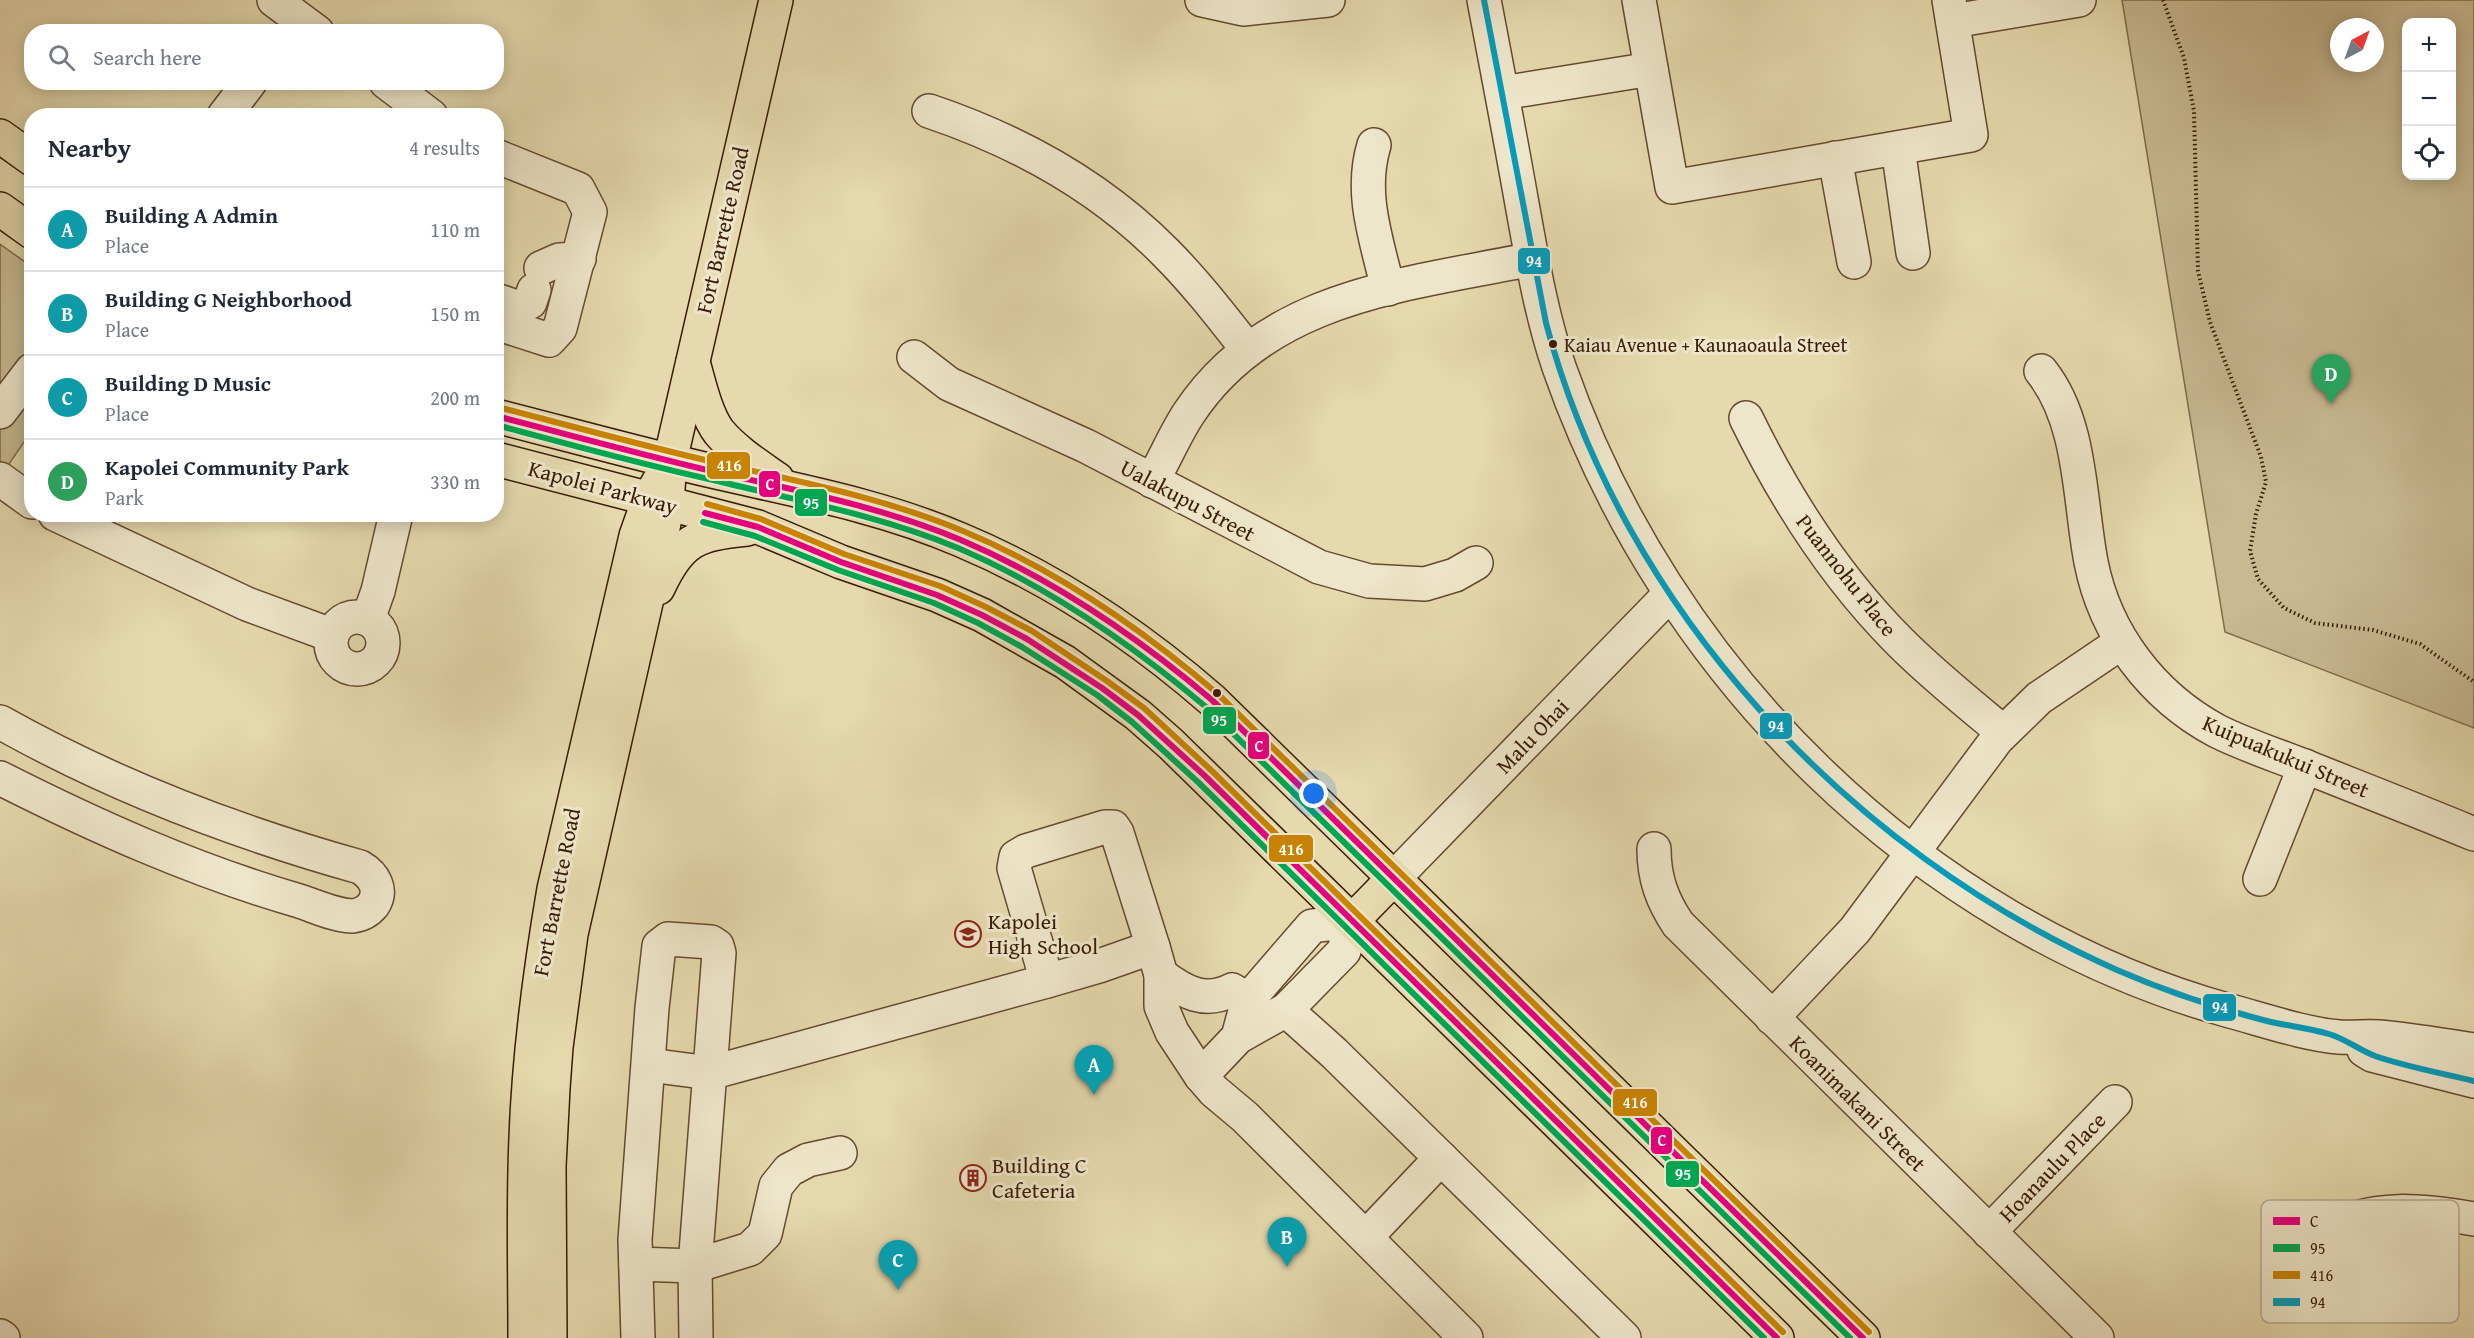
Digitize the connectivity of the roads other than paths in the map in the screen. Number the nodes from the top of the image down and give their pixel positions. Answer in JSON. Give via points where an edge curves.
{"nodes":[{"id":1,"x":776,"y":0,"type":"edge"},
{"id":2,"x":1202,"y":0,"type":"edge"},
{"id":3,"x":1328,"y":0,"type":"edge"},
{"id":4,"x":1484,"y":0,"type":"edge"},
{"id":5,"x":1639,"y":0,"type":"edge"},
{"id":6,"x":2079,"y":0,"type":"edge"},
{"id":7,"x":1951,"y":11,"type":"edge"},
{"id":8,"x":1651,"y":69,"type":"junction"},
{"id":9,"x":396,"y":90,"type":"edge"},
{"id":10,"x":1502,"y":93,"type":"junction"},
{"id":11,"x":420,"y":108,"type":"edge"},
{"id":12,"x":929,"y":111,"type":"dead end"},
{"id":13,"x":0,"y":136,"type":"edge"},
{"id":14,"x":1374,"y":145,"type":"dead end"},
{"id":15,"x":1898,"y":148,"type":"junction"},
{"id":16,"x":24,"y":153,"type":"edge"},
{"id":17,"x":1835,"y":158,"type":"junction"},
{"id":18,"x":504,"y":159,"type":"edge"},
{"id":19,"x":0,"y":209,"type":"edge"},
{"id":20,"x":24,"y":226,"type":"edge"},
{"id":21,"x":1913,"y":253,"type":"dead end"},
{"id":22,"x":579,"y":259,"type":"junction"},
{"id":23,"x":1532,"y":259,"type":"junction"},
{"id":24,"x":1854,"y":262,"type":"dead end"},
{"id":25,"x":1388,"y":289,"type":"junction"},
{"id":26,"x":504,"y":303,"type":"edge"},
{"id":27,"x":504,"y":326,"type":"edge"},
{"id":28,"x":1248,"y":350,"type":"junction"},
{"id":29,"x":914,"y":357,"type":"dead end"},
{"id":30,"x":693,"y":361,"type":"junction"},
{"id":31,"x":2041,"y":371,"type":"dead end"},
{"id":32,"x":24,"y":380,"type":"edge"},
{"id":33,"x":0,"y":412,"type":"edge"},
{"id":34,"x":504,"y":418,"type":"edge"},
{"id":35,"x":1746,"y":418,"type":"dead end"},
{"id":36,"x":504,"y":461,"type":"edge"},
{"id":37,"x":670,"y":461,"type":"junction"},
{"id":38,"x":0,"y":479,"type":"edge"},
{"id":39,"x":1152,"y":481,"type":"junction"},
{"id":40,"x":791,"y":489,"type":"junction"},
{"id":41,"x":24,"y":496,"type":"edge"},
{"id":42,"x":658,"y":501,"type":"junction"},
{"id":43,"x":72,"y":522,"type":"edge"},
{"id":44,"x":394,"y":522,"type":"edge"},
{"id":45,"x":758,"y":527,"type":"junction"},
{"id":46,"x":1476,"y":563,"type":"dead end"},
{"id":47,"x":1670,"y":594,"type":"junction"},
{"id":48,"x":368,"y":619,"type":"junction"},
{"id":49,"x":331,"y":635,"type":"junction"},
{"id":50,"x":2122,"y":642,"type":"junction"},
{"id":51,"x":635,"y":645,"type":"junction"},
{"id":52,"x":0,"y":722,"type":"edge"},
{"id":53,"x":2003,"y":732,"type":"junction"},
{"id":54,"x":2305,"y":766,"type":"junction"},
{"id":55,"x":0,"y":778,"type":"edge"},
{"id":56,"x":2474,"y":834,"type":"edge"},
{"id":57,"x":1654,"y":849,"type":"dead end"},
{"id":58,"x":1913,"y":852,"type":"junction"},
{"id":59,"x":1394,"y":878,"type":"junction"},
{"id":60,"x":2260,"y":879,"type":"dead end"},
{"id":61,"x":1352,"y":921,"type":"junction"},
{"id":62,"x":1157,"y":961,"type":"junction"},
{"id":63,"x":1047,"y":981,"type":"junction"},
{"id":64,"x":1248,"y":1000,"type":"junction"},
{"id":65,"x":1286,"y":1010,"type":"junction"},
{"id":66,"x":1772,"y":1018,"type":"junction"},
{"id":67,"x":1238,"y":1037,"type":"junction"},
{"id":68,"x":2338,"y":1037,"type":"junction"},
{"id":69,"x":2474,"y":1050,"type":"edge"},
{"id":70,"x":649,"y":1065,"type":"junction"},
{"id":71,"x":710,"y":1072,"type":"junction"},
{"id":72,"x":1201,"y":1076,"type":"junction"},
{"id":73,"x":2474,"y":1081,"type":"edge"},
{"id":74,"x":2115,"y":1102,"type":"dead end"},
{"id":75,"x":840,"y":1153,"type":"dead end"},
{"id":76,"x":1441,"y":1158,"type":"junction"},
{"id":77,"x":2459,"y":1217,"type":"edge"},
{"id":78,"x":2474,"y":1219,"type":"edge"},
{"id":79,"x":1989,"y":1232,"type":"junction"},
{"id":80,"x":1366,"y":1238,"type":"junction"},
{"id":81,"x":636,"y":1264,"type":"junction"},
{"id":82,"x":695,"y":1266,"type":"junction"},
{"id":83,"x":525,"y":1338,"type":"edge"},
{"id":84,"x":550,"y":1338,"type":"edge"},
{"id":85,"x":638,"y":1338,"type":"edge"},
{"id":86,"x":696,"y":1338,"type":"edge"},
{"id":87,"x":1466,"y":1338,"type":"edge"},
{"id":88,"x":1624,"y":1338,"type":"edge"},
{"id":89,"x":1777,"y":1338,"type":"edge"},
{"id":90,"x":1863,"y":1338,"type":"edge"},
{"id":91,"x":2097,"y":1338,"type":"edge"}],
"edges":[{"from":1,"to":30,"type":"main road","name":"Fort Barrette Road"},
{"from":2,"to":3,"type":"street","via":[[1243,9]]},
{"from":4,"to":10,"type":"street"},
{"from":5,"to":8,"type":"street"},
{"from":6,"to":7,"type":"street"},
{"from":7,"to":15,"type":"street","via":[[1971,135]]},
{"from":8,"to":10,"type":"street"},
{"from":8,"to":17,"type":"street","via":[[1672,187]]},
{"from":9,"to":11,"type":"street"},
{"from":10,"to":23,"type":"street"},
{"from":12,"to":28,"type":"street","via":[[1036,156],[1101,198],[1166,252]]},
{"from":13,"to":16,"type":"main road"},
{"from":14,"to":25,"type":"street","via":[[1368,199]]},
{"from":15,"to":17,"type":"street"},
{"from":15,"to":21,"type":"street"},
{"from":17,"to":24,"type":"street"},
{"from":18,"to":22,"type":"street","via":[[578,189],[590,212]]},
{"from":19,"to":20,"type":"main road"},
{"from":22,"to":26,"type":"street","via":[[559,260],[538,279],[530,302],[519,308]]},
{"from":22,"to":27,"type":"street","via":[[560,328],[549,340]]},
{"from":23,"to":25,"type":"street"},
{"from":23,"to":47,"type":"street","via":[[1542,313],[1577,416],[1623,514]]},
{"from":25,"to":28,"type":"street","via":[[1318,309]]},
{"from":28,"to":39,"type":"street","via":[[1226,369],[1189,413]]},
{"from":29,"to":39,"type":"street","name":"Ualakupu Street","via":[[949,384],[1086,446]]},
{"from":30,"to":37,"type":"main road","name":"Fort Barrette Road"},
{"from":30,"to":40,"type":"main road","via":[[703,398],[718,431],[743,455]]},
{"from":31,"to":50,"type":"street","name":"Kuipuakukui Street","via":[[2058,395],[2068,421],[2095,580]]},
{"from":32,"to":33,"type":"street"},
{"from":34,"to":37,"type":"main road","name":"Kapolei Parkway"},
{"from":35,"to":53,"type":"street","name":"Puannohu Place","via":[[1791,503],[1851,587],[1924,665]]},
{"from":36,"to":42,"type":"main road","name":"Kapolei Parkway"},
{"from":37,"to":40,"type":"main road","name":"Kapolei Parkway"},
{"from":37,"to":42,"type":"main road","name":"Fort Barrette Road"},
{"from":38,"to":41,"type":"street"},
{"from":39,"to":46,"type":"street","name":"Ualakupu Street","via":[[1295,556],[1344,576],[1425,584],[1455,575]]},
{"from":40,"to":59,"type":"main road","name":"Kapolei Parkway","via":[[858,504],[960,539],[1009,561],[1098,612],[1176,668],[1212,700]]},
{"from":42,"to":45,"type":"main road","name":"Kapolei Parkway"},
{"from":42,"to":51,"type":"main road","name":"Fort Barrette Road"},
{"from":42,"to":83,"type":"main road","name":"Fort Barrette Road","via":[[636,536],[570,814],[540,972],[526,1137]]},
{"from":43,"to":49,"type":"street","via":[[247,604]]},
{"from":44,"to":48,"type":"street"},
{"from":45,"to":51,"type":"main road","via":[[715,533],[684,547],[663,577]]},
{"from":45,"to":61,"type":"main road","name":"Kapolei Parkway","via":[[841,562],[937,595],[982,615],[1065,662],[1172,744]]},
{"from":47,"to":58,"type":"street","via":[[1710,651],[1780,734],[1862,812]]},
{"from":47,"to":59,"type":"street","name":"Malu Ohai"},
{"from":48,"to":49,"type":"street","via":[[350,617]]},
{"from":48,"to":49,"type":"street","via":[[380,631],[384,647],[369,667],[353,670],[337,661]]},
{"from":50,"to":53,"type":"street","via":[[2039,698]]},
{"from":50,"to":54,"type":"street","name":"Kuipuakukui Street","via":[[2156,686],[2196,718],[2218,731]]},
{"from":51,"to":84,"type":"main road","name":"Fort Barrette Road","via":[[577,898],[559,1019],[549,1166]]},
{"from":52,"to":55,"type":"street","via":[[75,761],[186,810],[360,867],[374,878],[375,902],[364,913],[350,916],[274,893],[119,835]]},
{"from":53,"to":58,"type":"street"},
{"from":54,"to":56,"type":"street","name":"Kuipuakukui Street"},
{"from":54,"to":60,"type":"street"},
{"from":57,"to":66,"type":"street","name":"Koanimakani Street","via":[[1661,895],[1678,924]]},
{"from":58,"to":66,"type":"street","via":[[1855,930]]},
{"from":58,"to":68,"type":"street","via":[[2008,915],[2115,969],[2226,1010]]},
{"from":59,"to":61,"type":"main road"},
{"from":59,"to":90,"type":"main road","name":"Kapolei Parkway"},
{"from":61,"to":64,"type":"street","via":[[1312,926]]},
{"from":61,"to":65,"type":"street","via":[[1344,951]]},
{"from":61,"to":89,"type":"main road","name":"Kapolei Parkway"},
{"from":62,"to":63,"type":"street"},
{"from":62,"to":63,"type":"street","via":[[1117,833],[1113,827],[1105,827],[1026,851],[1016,858],[1014,868]]},
{"from":62,"to":64,"type":"street","via":[[1183,991],[1215,996],[1232,990]]},
{"from":62,"to":72,"type":"street","via":[[1161,1006],[1180,1047]]},
{"from":63,"to":71,"type":"street"},
{"from":64,"to":67,"type":"street"},
{"from":65,"to":67,"type":"street"},
{"from":65,"to":76,"type":"street"},
{"from":66,"to":79,"type":"street","name":"Koanimakani Street"},
{"from":67,"to":72,"type":"street"},
{"from":68,"to":69,"type":"street","via":[[2376,1036]]},
{"from":68,"to":73,"type":"street","via":[[2372,1055]]},
{"from":70,"to":71,"type":"street"},
{"from":70,"to":71,"type":"street","via":[[659,946],[668,939],[711,942],[719,953]]},
{"from":70,"to":81,"type":"street"},
{"from":71,"to":82,"type":"street"},
{"from":72,"to":80,"type":"street"},
{"from":74,"to":79,"type":"street","name":"Hoanaulu Place"},
{"from":75,"to":82,"type":"street","via":[[808,1160],[789,1170],[776,1186],[765,1234],[750,1249]]},
{"from":76,"to":80,"type":"street"},
{"from":76,"to":88,"type":"street"},
{"from":77,"to":78,"type":"street"},
{"from":79,"to":91,"type":"street","name":"Koanimakani Street"},
{"from":80,"to":87,"type":"street"},
{"from":81,"to":82,"type":"street"},
{"from":81,"to":85,"type":"street"},
{"from":82,"to":86,"type":"street"}]}
